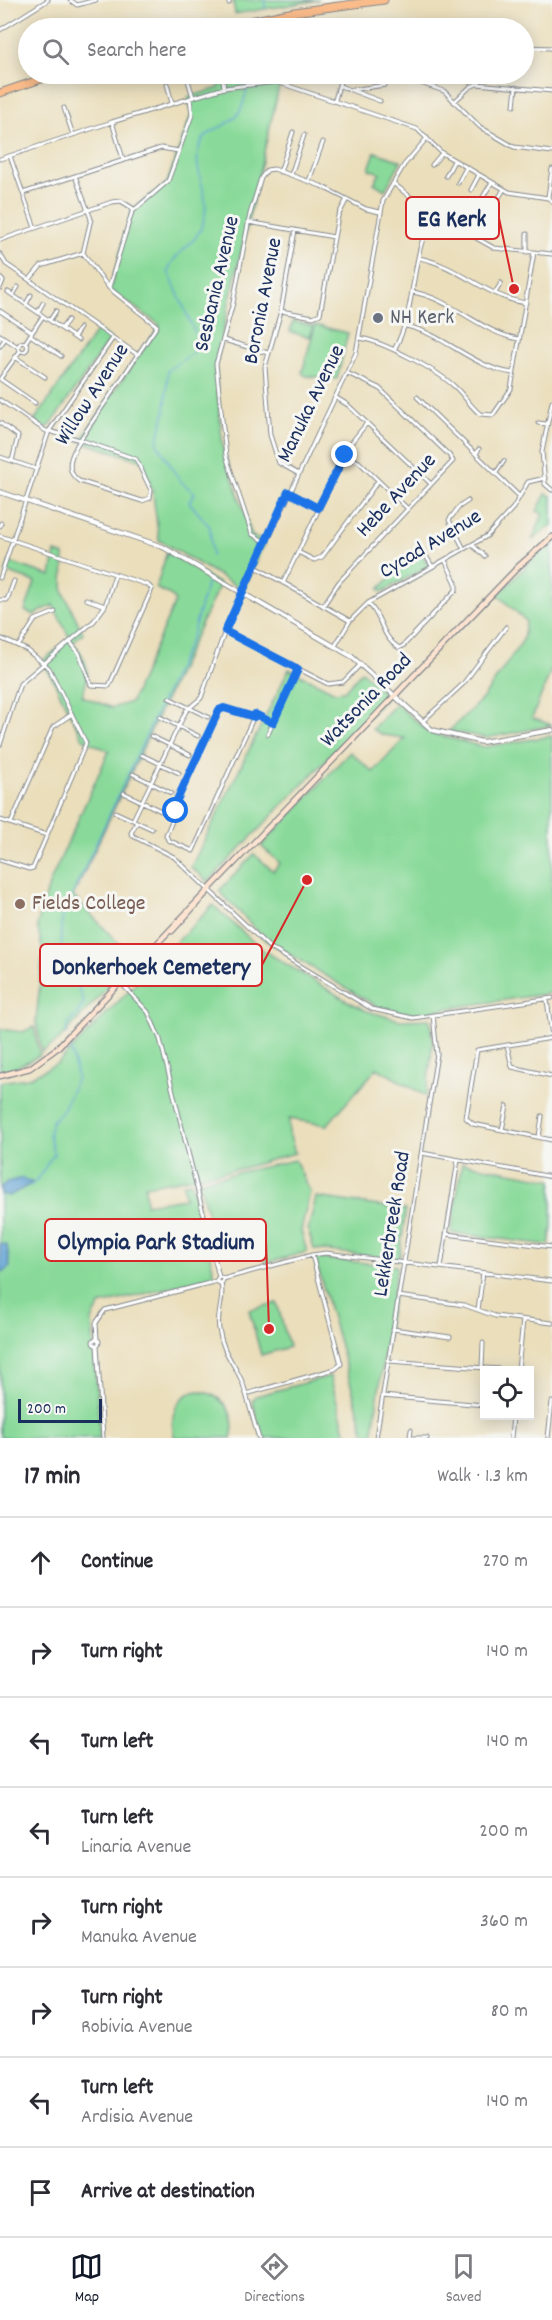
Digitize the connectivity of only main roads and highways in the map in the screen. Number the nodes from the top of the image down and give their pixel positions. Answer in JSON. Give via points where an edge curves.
{"nodes":[{"id":1,"x":384,"y":0,"type":"edge"},
{"id":2,"x":264,"y":18,"type":"edge"},
{"id":3,"x":27,"y":84,"type":"edge"},
{"id":4,"x":0,"y":93,"type":"edge"},
{"id":5,"x":552,"y":537,"type":"edge"},
{"id":6,"x":0,"y":1076,"type":"edge"}],
"edges":[{"from":1,"to":2,"type":"highway"},
{"from":3,"to":4,"type":"highway"},
{"from":5,"to":6,"type":"main road","name":"Watsonia Road","via":[[519,566],[57,1049],[30,1068]]}]}
